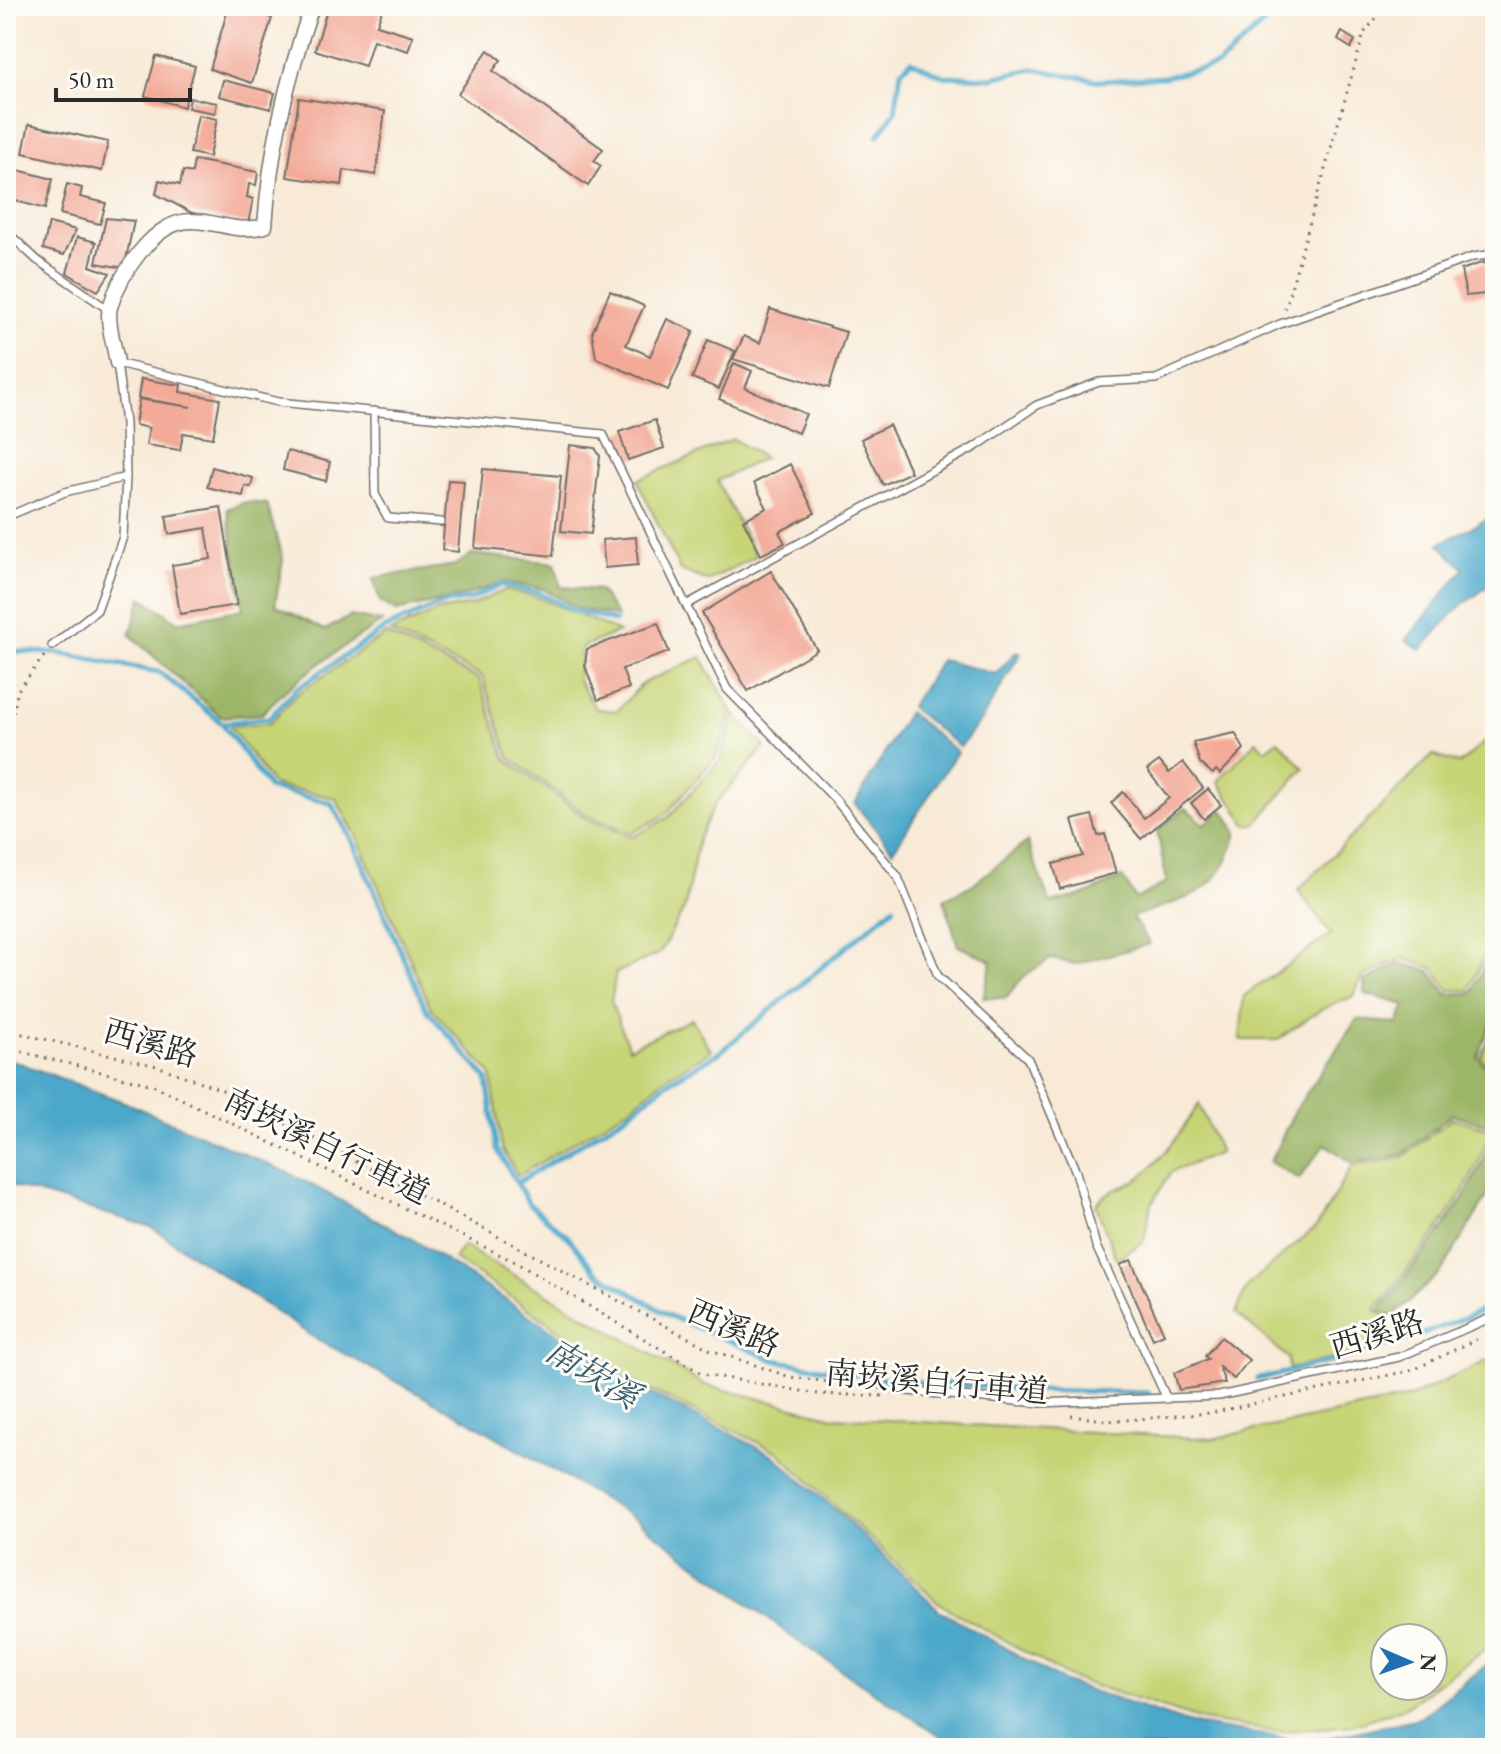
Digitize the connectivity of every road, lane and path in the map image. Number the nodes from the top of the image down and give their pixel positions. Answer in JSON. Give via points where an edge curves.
{"nodes":[{"id":1,"x":312,"y":6,"type":"edge"},
{"id":2,"x":1386,"y":6,"type":"edge"},
{"id":3,"x":6,"y":231,"type":"edge"},
{"id":4,"x":1495,"y":254,"type":"edge"},
{"id":5,"x":109,"y":310,"type":"junction"},
{"id":6,"x":1280,"y":324,"type":"junction"},
{"id":7,"x":117,"y":363,"type":"junction"},
{"id":8,"x":374,"y":411,"type":"junction"},
{"id":9,"x":126,"y":477,"type":"junction"},
{"id":10,"x":6,"y":517,"type":"edge"},
{"id":11,"x":441,"y":522,"type":"dead end"},
{"id":12,"x":686,"y":605,"type":"junction"},
{"id":13,"x":52,"y":646,"type":"joint"},
{"id":14,"x":6,"y":744,"type":"edge"},
{"id":15,"x":6,"y":940,"type":"edge"},
{"id":16,"x":6,"y":1030,"type":"edge"},
{"id":17,"x":13,"y":1031,"type":"junction"},
{"id":18,"x":6,"y":1048,"type":"edge"},
{"id":19,"x":1495,"y":1316,"type":"edge"},
{"id":20,"x":1481,"y":1337,"type":"dead end"},
{"id":21,"x":895,"y":1394,"type":"junction"},
{"id":22,"x":1167,"y":1399,"type":"junction"},
{"id":23,"x":1067,"y":1416,"type":"dead end"}],
"edges":[{"from":1,"to":5,"type":"street","via":[[296,53],[268,181],[265,226],[243,232],[191,221],[168,226],[129,266]]},
{"from":2,"to":6,"type":"path","via":[[1364,33]]},
{"from":3,"to":5,"type":"lane","via":[[37,260]]},
{"from":4,"to":6,"type":"lane"},
{"from":5,"to":7,"type":"street"},
{"from":6,"to":12,"type":"lane","via":[[1156,379],[1099,382],[1037,405],[975,447]]},
{"from":7,"to":8,"type":"lane","via":[[278,402]]},
{"from":7,"to":9,"type":"lane"},
{"from":8,"to":11,"type":"lane","via":[[375,494],[388,518]]},
{"from":8,"to":12,"type":"lane","via":[[603,434]]},
{"from":9,"to":10,"type":"lane","via":[[65,492]]},
{"from":9,"to":13,"type":"lane","via":[[123,537],[97,610]]},
{"from":12,"to":22,"type":"lane","via":[[727,689],[835,799],[898,877],[938,976],[1028,1059],[1076,1172],[1096,1246]]},
{"from":13,"to":14,"type":"path","via":[[18,690]]},
{"from":15,"to":17,"type":"path","via":[[15,989]]},
{"from":16,"to":17,"type":"path","name":"西溪路"},
{"from":17,"to":21,"type":"path","name":"西溪路","via":[[157,1066],[225,1091],[711,1350],[790,1377]]},
{"from":18,"to":21,"type":"path","name":"南崁溪自行車道","via":[[153,1085],[515,1262],[703,1374],[818,1394]]},
{"from":19,"to":22,"type":"lane","name":"西溪路","via":[[1399,1357],[1219,1396]]},
{"from":20,"to":23,"type":"path","name":"南崁溪自行車道","via":[[1413,1370],[1210,1413],[1114,1421]]},
{"from":21,"to":22,"type":"lane","name":"西溪路","via":[[1039,1403]]}]}
